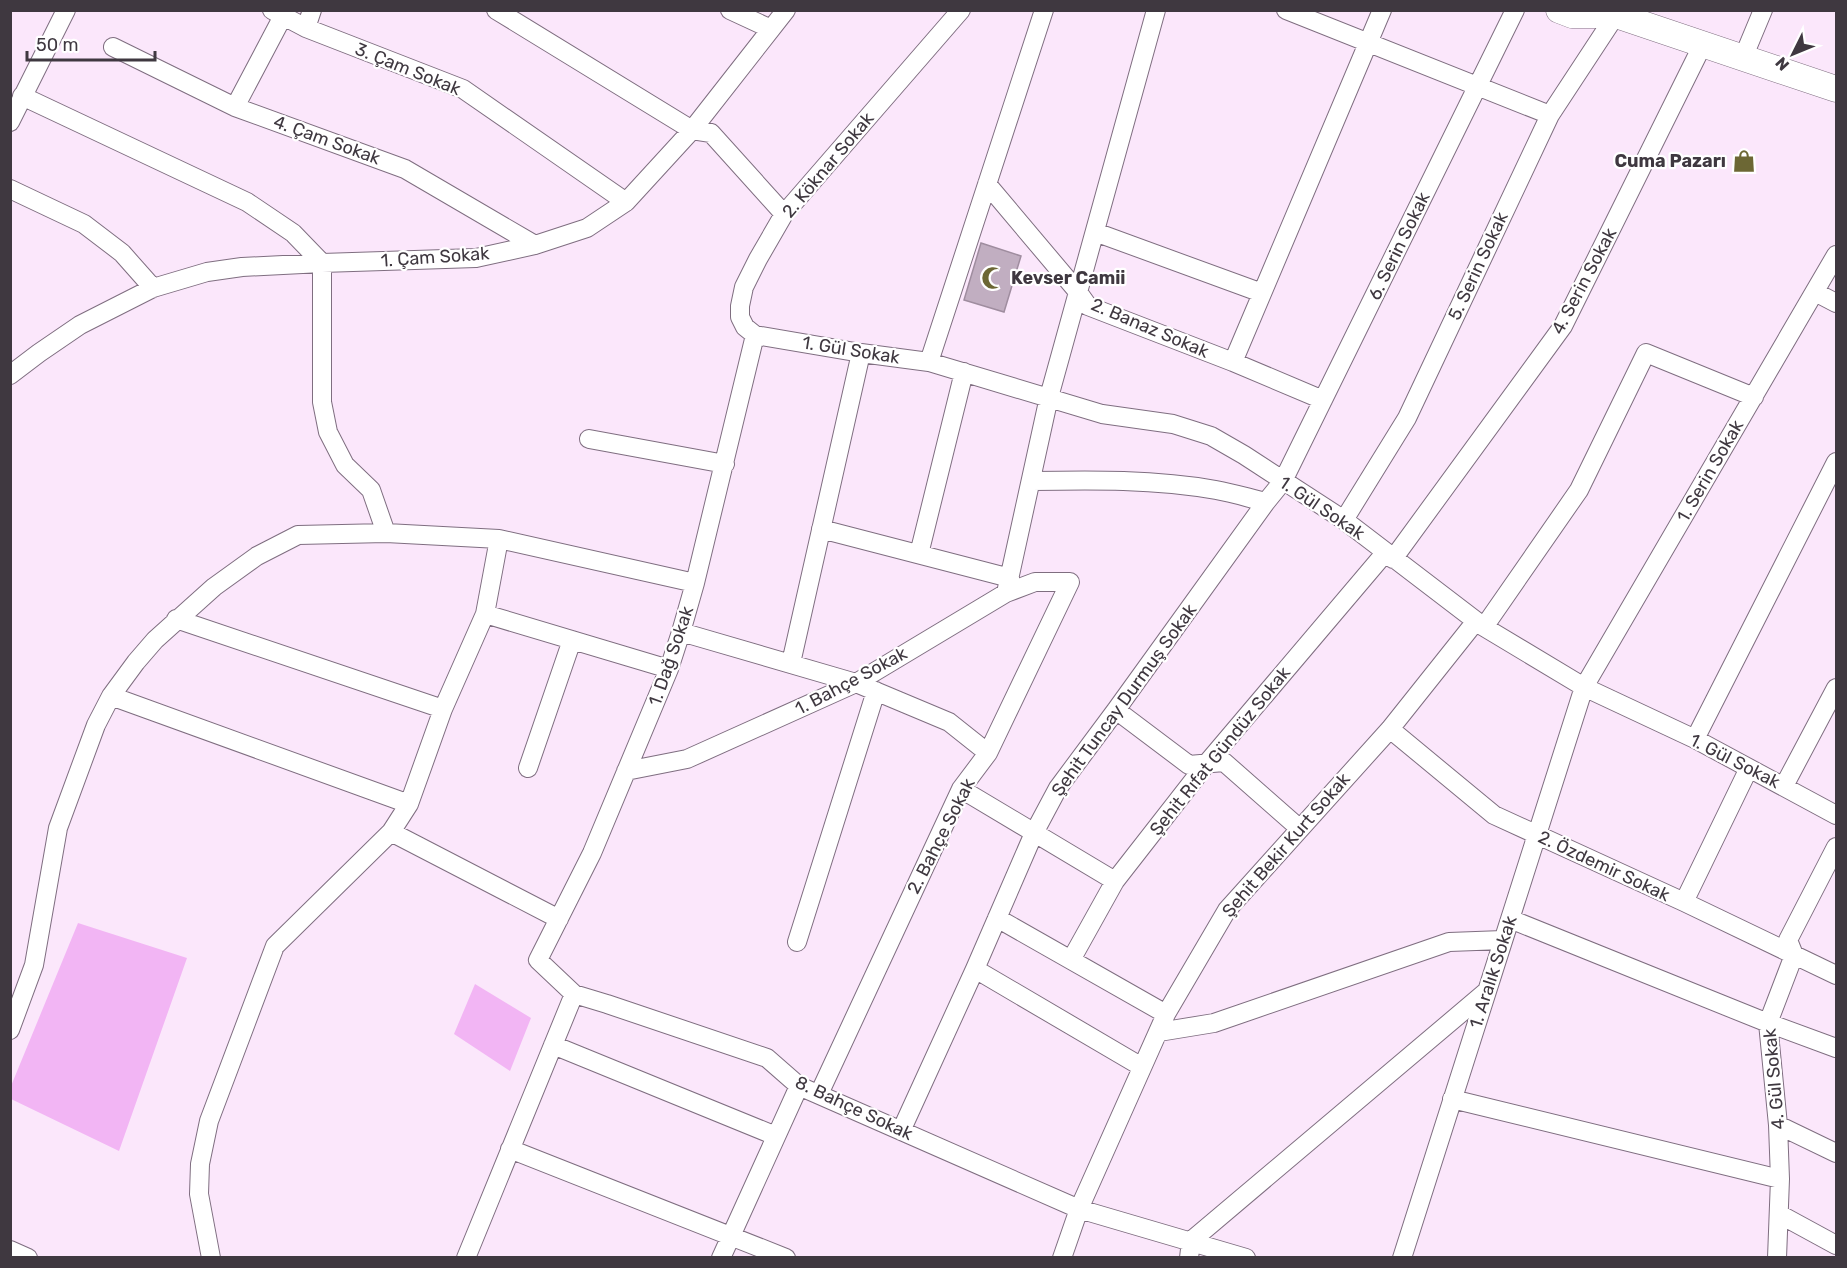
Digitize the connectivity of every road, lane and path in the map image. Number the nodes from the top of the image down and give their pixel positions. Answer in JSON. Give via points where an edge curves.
{"nodes":[{"id":1,"x":66,"y":10,"type":"edge"},
{"id":2,"x":312,"y":10,"type":"edge"},
{"id":3,"x":496,"y":10,"type":"edge"},
{"id":4,"x":730,"y":10,"type":"edge"},
{"id":5,"x":786,"y":10,"type":"edge"},
{"id":6,"x":961,"y":10,"type":"edge"},
{"id":7,"x":1044,"y":10,"type":"edge"},
{"id":8,"x":1156,"y":10,"type":"edge"},
{"id":9,"x":1286,"y":10,"type":"edge"},
{"id":10,"x":1382,"y":10,"type":"edge"},
{"id":11,"x":1515,"y":10,"type":"edge"},
{"id":12,"x":1559,"y":10,"type":"edge"},
{"id":13,"x":1763,"y":10,"type":"edge"},
{"id":14,"x":1615,"y":12,"type":"edge"},
{"id":15,"x":278,"y":14,"type":"edge"},
{"id":16,"x":306,"y":28,"type":"junction"},
{"id":17,"x":771,"y":28,"type":"junction"},
{"id":18,"x":1368,"y":43,"type":"junction"},
{"id":19,"x":1703,"y":44,"type":"junction"},
{"id":20,"x":113,"y":47,"type":"dead end"},
{"id":21,"x":1743,"y":58,"type":"junction"},
{"id":22,"x":1477,"y":87,"type":"junction"},
{"id":23,"x":1836,"y":89,"type":"edge"},
{"id":24,"x":22,"y":96,"type":"junction"},
{"id":25,"x":234,"y":106,"type":"junction"},
{"id":26,"x":1550,"y":116,"type":"junction"},
{"id":27,"x":10,"y":122,"type":"edge"},
{"id":28,"x":692,"y":130,"type":"junction"},
{"id":29,"x":987,"y":184,"type":"junction"},
{"id":30,"x":10,"y":189,"type":"edge"},
{"id":31,"x":626,"y":202,"type":"junction"},
{"id":32,"x":784,"y":214,"type":"junction"},
{"id":33,"x":1095,"y":232,"type":"junction"},
{"id":34,"x":535,"y":245,"type":"junction"},
{"id":35,"x":1836,"y":255,"type":"edge"},
{"id":36,"x":322,"y":263,"type":"junction"},
{"id":37,"x":153,"y":288,"type":"junction"},
{"id":38,"x":1078,"y":292,"type":"junction"},
{"id":39,"x":1815,"y":292,"type":"junction"},
{"id":40,"x":1262,"y":293,"type":"junction"},
{"id":41,"x":1836,"y":303,"type":"edge"},
{"id":42,"x":755,"y":335,"type":"junction"},
{"id":43,"x":861,"y":353,"type":"junction"},
{"id":44,"x":929,"y":362,"type":"junction"},
{"id":45,"x":1233,"y":362,"type":"junction"},
{"id":46,"x":964,"y":372,"type":"junction"},
{"id":47,"x":10,"y":375,"type":"edge"},
{"id":48,"x":1049,"y":397,"type":"junction"},
{"id":49,"x":1754,"y":397,"type":"junction"},
{"id":50,"x":1323,"y":400,"type":"junction"},
{"id":51,"x":590,"y":439,"type":"dead end"},
{"id":52,"x":1836,"y":462,"type":"edge"},
{"id":53,"x":725,"y":464,"type":"junction"},
{"id":54,"x":1031,"y":481,"type":"junction"},
{"id":55,"x":1283,"y":481,"type":"junction"},
{"id":56,"x":1266,"y":502,"type":"junction"},
{"id":57,"x":1344,"y":520,"type":"junction"},
{"id":58,"x":821,"y":529,"type":"junction"},
{"id":59,"x":386,"y":533,"type":"junction"},
{"id":60,"x":499,"y":539,"type":"junction"},
{"id":61,"x":919,"y":554,"type":"junction"},
{"id":62,"x":1389,"y":556,"type":"junction"},
{"id":63,"x":1070,"y":582,"type":"joint"},
{"id":64,"x":695,"y":583,"type":"junction"},
{"id":65,"x":1008,"y":585,"type":"junction"},
{"id":66,"x":485,"y":614,"type":"junction"},
{"id":67,"x":176,"y":619,"type":"junction"},
{"id":68,"x":1480,"y":624,"type":"junction"},
{"id":69,"x":681,"y":632,"type":"junction"},
{"id":70,"x":572,"y":640,"type":"junction"},
{"id":71,"x":791,"y":663,"type":"junction"},
{"id":72,"x":669,"y":669,"type":"junction"},
{"id":73,"x":856,"y":683,"type":"junction"},
{"id":74,"x":1584,"y":687,"type":"junction"},
{"id":75,"x":1836,"y":688,"type":"edge"},
{"id":76,"x":876,"y":691,"type":"junction"},
{"id":77,"x":111,"y":696,"type":"junction"},
{"id":78,"x":443,"y":709,"type":"junction"},
{"id":79,"x":1116,"y":710,"type":"junction"},
{"id":80,"x":1390,"y":729,"type":"junction"},
{"id":81,"x":1695,"y":739,"type":"junction"},
{"id":82,"x":988,"y":753,"type":"junction"},
{"id":83,"x":1207,"y":764,"type":"junction"},
{"id":84,"x":528,"y":768,"type":"dead end"},
{"id":85,"x":1749,"y":768,"type":"junction"},
{"id":86,"x":626,"y":771,"type":"junction"},
{"id":87,"x":1784,"y":786,"type":"junction"},
{"id":88,"x":961,"y":789,"type":"junction"},
{"id":89,"x":409,"y":804,"type":"junction"},
{"id":90,"x":1836,"y":815,"type":"edge"},
{"id":91,"x":1299,"y":828,"type":"junction"},
{"id":92,"x":391,"y":832,"type":"junction"},
{"id":93,"x":1034,"y":833,"type":"junction"},
{"id":94,"x":1537,"y":835,"type":"junction"},
{"id":95,"x":1836,"y":847,"type":"edge"},
{"id":96,"x":1116,"y":881,"type":"junction"},
{"id":97,"x":1684,"y":902,"type":"junction"},
{"id":98,"x":997,"y":918,"type":"junction"},
{"id":99,"x":559,"y":919,"type":"junction"},
{"id":100,"x":1510,"y":919,"type":"junction"},
{"id":101,"x":1503,"y":940,"type":"junction"},
{"id":102,"x":797,"y":942,"type":"dead end"},
{"id":103,"x":1794,"y":955,"type":"junction"},
{"id":104,"x":538,"y":960,"type":"joint"},
{"id":105,"x":1071,"y":960,"type":"junction"},
{"id":106,"x":975,"y":969,"type":"junction"},
{"id":107,"x":1836,"y":975,"type":"edge"},
{"id":108,"x":1487,"y":991,"type":"junction"},
{"id":109,"x":574,"y":994,"type":"junction"},
{"id":110,"x":1166,"y":1014,"type":"junction"},
{"id":111,"x":1768,"y":1023,"type":"junction"},
{"id":112,"x":10,"y":1030,"type":"edge"},
{"id":113,"x":1159,"y":1032,"type":"junction"},
{"id":114,"x":553,"y":1045,"type":"junction"},
{"id":115,"x":1836,"y":1048,"type":"edge"},
{"id":116,"x":1142,"y":1067,"type":"junction"},
{"id":117,"x":799,"y":1086,"type":"junction"},
{"id":118,"x":819,"y":1094,"type":"junction"},
{"id":119,"x":1452,"y":1099,"type":"junction"},
{"id":120,"x":1778,"y":1125,"type":"junction"},
{"id":121,"x":901,"y":1131,"type":"junction"},
{"id":122,"x":776,"y":1136,"type":"junction"},
{"id":123,"x":510,"y":1149,"type":"junction"},
{"id":124,"x":1836,"y":1153,"type":"edge"},
{"id":125,"x":1780,"y":1179,"type":"junction"},
{"id":126,"x":1079,"y":1209,"type":"junction"},
{"id":127,"x":1779,"y":1214,"type":"junction"},
{"id":128,"x":731,"y":1236,"type":"junction"},
{"id":129,"x":1836,"y":1245,"type":"edge"},
{"id":130,"x":1190,"y":1249,"type":"edge"},
{"id":131,"x":10,"y":1250,"type":"edge"},
{"id":132,"x":28,"y":1257,"type":"edge"},
{"id":133,"x":211,"y":1257,"type":"edge"},
{"id":134,"x":466,"y":1257,"type":"edge"},
{"id":135,"x":721,"y":1257,"type":"edge"},
{"id":136,"x":786,"y":1257,"type":"edge"},
{"id":137,"x":1062,"y":1257,"type":"edge"},
{"id":138,"x":1246,"y":1257,"type":"edge"},
{"id":139,"x":1402,"y":1257,"type":"edge"},
{"id":140,"x":1778,"y":1257,"type":"edge"}],
"edges":[{"from":1,"to":24,"type":"street"},
{"from":2,"to":16,"type":"street"},
{"from":3,"to":28,"type":"street"},
{"from":4,"to":17,"type":"street"},
{"from":5,"to":17,"type":"street","name":"1. Çam Sokak"},
{"from":6,"to":32,"type":"street","name":"2. Köknar Sokak"},
{"from":7,"to":29,"type":"street"},
{"from":8,"to":33,"type":"street"},
{"from":9,"to":18,"type":"street"},
{"from":10,"to":18,"type":"street"},
{"from":11,"to":22,"type":"street","name":"6. Serin Sokak"},
{"from":12,"to":14,"type":"street","via":[[1572,15]]},
{"from":13,"to":21,"type":"street"},
{"from":14,"to":19,"type":"street"},
{"from":14,"to":26,"type":"street","name":"5. Serin Sokak"},
{"from":15,"to":16,"type":"street","name":"3. Çam Sokak"},
{"from":15,"to":25,"type":"street"},
{"from":16,"to":31,"type":"street","name":"3. Çam Sokak","via":[[463,89]]},
{"from":17,"to":28,"type":"street","name":"1. Çam Sokak"},
{"from":18,"to":22,"type":"street"},
{"from":18,"to":40,"type":"street"},
{"from":19,"to":21,"type":"street"},
{"from":19,"to":62,"type":"street","name":"4. Serin Sokak","via":[[1563,326]]},
{"from":20,"to":25,"type":"street","name":"4. Çam Sokak"},
{"from":21,"to":23,"type":"street"},
{"from":22,"to":26,"type":"street"},
{"from":22,"to":50,"type":"street","name":"6. Serin Sokak"},
{"from":24,"to":27,"type":"street"},
{"from":24,"to":36,"type":"street","via":[[248,202],[293,232]]},
{"from":25,"to":34,"type":"street","name":"4. Çam Sokak","via":[[405,169]]},
{"from":26,"to":57,"type":"street","name":"5. Serin Sokak","via":[[1407,418]]},
{"from":28,"to":31,"type":"street","name":"1. Çam Sokak"},
{"from":28,"to":32,"type":"street","via":[[711,133]]},
{"from":29,"to":38,"type":"street","name":"2. Banaz Sokak"},
{"from":29,"to":44,"type":"street"},
{"from":30,"to":37,"type":"street","via":[[84,224],[122,253]]},
{"from":31,"to":34,"type":"street","name":"1. Çam Sokak","via":[[587,228]]},
{"from":32,"to":42,"type":"street","name":"2. Köknar Sokak","via":[[744,287],[740,317]]},
{"from":33,"to":38,"type":"street"},
{"from":33,"to":40,"type":"street"},
{"from":34,"to":36,"type":"street","name":"1. Çam Sokak","via":[[476,258]]},
{"from":35,"to":39,"type":"street","name":"1. Serin Sokak"},
{"from":36,"to":37,"type":"street","name":"1. Çam Sokak","via":[[207,272]]},
{"from":36,"to":59,"type":"street","via":[[322,402],[328,432],[345,465],[371,490]]},
{"from":37,"to":47,"type":"street","name":"1. Çam Sokak","via":[[80,325]]},
{"from":38,"to":45,"type":"street","name":"2. Banaz Sokak","via":[[1088,306]]},
{"from":38,"to":48,"type":"street"},
{"from":39,"to":41,"type":"street"},
{"from":39,"to":49,"type":"street","name":"1. Serin Sokak"},
{"from":40,"to":45,"type":"street"},
{"from":42,"to":43,"type":"street","name":"1. Gül Sokak"},
{"from":42,"to":53,"type":"street","name":"1. Dağ Sokak"},
{"from":43,"to":44,"type":"street","name":"1. Gül Sokak"},
{"from":43,"to":58,"type":"street"},
{"from":44,"to":46,"type":"street","name":"1. Gül Sokak"},
{"from":45,"to":50,"type":"street","name":"2. Banaz Sokak"},
{"from":46,"to":48,"type":"street","name":"1. Gül Sokak"},
{"from":46,"to":61,"type":"street"},
{"from":48,"to":54,"type":"street"},
{"from":48,"to":55,"type":"street","name":"1. Gül Sokak","via":[[1102,414],[1173,424],[1211,436]]},
{"from":49,"to":68,"type":"street","name":"Şehit Bekir Kurt Sokak","via":[[1646,353],[1579,490]]},
{"from":49,"to":74,"type":"street","name":"1. Serin Sokak"},
{"from":50,"to":55,"type":"street","name":"6. Serin Sokak"},
{"from":51,"to":53,"type":"street"},
{"from":52,"to":81,"type":"street"},
{"from":53,"to":64,"type":"street","name":"1. Dağ Sokak"},
{"from":54,"to":56,"type":"street","via":[[1162,483]]},
{"from":54,"to":65,"type":"street"},
{"from":55,"to":56,"type":"street","name":"Şehit Tuncay Durmuş Sokak"},
{"from":55,"to":57,"type":"street","name":"1. Gül Sokak"},
{"from":56,"to":79,"type":"street","name":"Şehit Tuncay Durmuş Sokak"},
{"from":57,"to":62,"type":"street","name":"1. Gül Sokak"},
{"from":58,"to":61,"type":"street"},
{"from":58,"to":71,"type":"street"},
{"from":59,"to":60,"type":"street"},
{"from":59,"to":67,"type":"street","via":[[298,535],[257,556]]},
{"from":60,"to":64,"type":"street"},
{"from":60,"to":66,"type":"street"},
{"from":61,"to":65,"type":"street"},
{"from":62,"to":68,"type":"street","name":"1. Gül Sokak"},
{"from":62,"to":83,"type":"street","name":"Şehit Rıfat Gündüz Sokak"},
{"from":63,"to":65,"type":"street","name":"1. Bahçe Sokak"},
{"from":63,"to":82,"type":"street","name":"2. Bahçe Sokak"},
{"from":64,"to":69,"type":"street","name":"1. Dağ Sokak"},
{"from":65,"to":73,"type":"street","name":"1. Bahçe Sokak"},
{"from":66,"to":70,"type":"street"},
{"from":66,"to":78,"type":"street"},
{"from":67,"to":77,"type":"street"},
{"from":67,"to":78,"type":"street"},
{"from":68,"to":74,"type":"street","name":"1. Gül Sokak"},
{"from":68,"to":80,"type":"street","name":"Şehit Bekir Kurt Sokak"},
{"from":69,"to":71,"type":"street"},
{"from":69,"to":72,"type":"street","name":"1. Dağ Sokak"},
{"from":70,"to":72,"type":"street"},
{"from":70,"to":84,"type":"street"},
{"from":71,"to":73,"type":"street"},
{"from":72,"to":86,"type":"street","name":"1. Dağ Sokak"},
{"from":73,"to":76,"type":"street"},
{"from":73,"to":86,"type":"street","name":"1. Bahçe Sokak","via":[[687,759]]},
{"from":74,"to":81,"type":"street","name":"1. Gül Sokak"},
{"from":74,"to":94,"type":"street","name":"1. Aralık Sokak"},
{"from":75,"to":87,"type":"street"},
{"from":76,"to":82,"type":"street","via":[[950,722]]},
{"from":76,"to":102,"type":"street"},
{"from":77,"to":89,"type":"street"},
{"from":77,"to":112,"type":"street","via":[[96,724],[58,828],[34,965]]},
{"from":78,"to":89,"type":"street"},
{"from":79,"to":83,"type":"street","via":[[1189,765]]},
{"from":79,"to":93,"type":"street","name":"Şehit Tuncay Durmuş Sokak","via":[[1058,788]]},
{"from":80,"to":91,"type":"street","name":"Şehit Bekir Kurt Sokak"},
{"from":80,"to":94,"type":"street","name":"2. Özdemir Sokak","via":[[1494,815]]},
{"from":81,"to":85,"type":"street","name":"1. Gül Sokak"},
{"from":82,"to":88,"type":"street","name":"2. Bahçe Sokak"},
{"from":83,"to":91,"type":"street","via":[[1224,762]]},
{"from":83,"to":96,"type":"street","name":"Şehit Rıfat Gündüz Sokak"},
{"from":85,"to":87,"type":"street","name":"1. Gül Sokak"},
{"from":85,"to":97,"type":"street"},
{"from":86,"to":99,"type":"street","name":"1. Dağ Sokak"},
{"from":87,"to":90,"type":"street","name":"1. Gül Sokak"},
{"from":88,"to":93,"type":"street"},
{"from":88,"to":118,"type":"street","name":"2. Bahçe Sokak"},
{"from":89,"to":92,"type":"street"},
{"from":91,"to":110,"type":"street","name":"Şehit Bekir Kurt Sokak","via":[[1227,909]]},
{"from":92,"to":99,"type":"street"},
{"from":92,"to":133,"type":"street","via":[[275,946],[209,1121],[200,1164],[199,1194]]},
{"from":93,"to":96,"type":"street"},
{"from":93,"to":98,"type":"street","name":"Şehit Tuncay Durmuş Sokak"},
{"from":94,"to":97,"type":"street","name":"2. Özdemir Sokak"},
{"from":94,"to":100,"type":"street","name":"1. Aralık Sokak"},
{"from":95,"to":103,"type":"street","name":"4. Gül Sokak","via":[[1788,940]]},
{"from":96,"to":105,"type":"street","name":"Şehit Rıfat Gündüz Sokak"},
{"from":97,"to":103,"type":"street","name":"2. Özdemir Sokak"},
{"from":98,"to":105,"type":"street"},
{"from":98,"to":106,"type":"street","name":"Şehit Tuncay Durmuş Sokak"},
{"from":99,"to":104,"type":"street","name":"1. Dağ Sokak"},
{"from":100,"to":101,"type":"street","name":"1. Aralık Sokak"},
{"from":100,"to":111,"type":"street"},
{"from":101,"to":108,"type":"street","name":"1. Aralık Sokak"},
{"from":101,"to":113,"type":"street","via":[[1449,942],[1214,1023]]},
{"from":103,"to":107,"type":"street","name":"2. Özdemir Sokak"},
{"from":103,"to":111,"type":"street","name":"4. Gül Sokak"},
{"from":104,"to":109,"type":"street","name":"8. Bahçe Sokak"},
{"from":105,"to":110,"type":"street"},
{"from":106,"to":116,"type":"street"},
{"from":106,"to":121,"type":"street","name":"Şehit Tuncay Durmuş Sokak"},
{"from":108,"to":119,"type":"street","name":"1. Aralık Sokak"},
{"from":108,"to":130,"type":"street"},
{"from":109,"to":114,"type":"street"},
{"from":109,"to":117,"type":"street","name":"8. Bahçe Sokak","via":[[767,1058]]},
{"from":110,"to":113,"type":"street","name":"Şehit Bekir Kurt Sokak"},
{"from":111,"to":115,"type":"street"},
{"from":111,"to":120,"type":"street","name":"4. Gül Sokak"},
{"from":113,"to":116,"type":"street","name":"Şehit Bekir Kurt Sokak"},
{"from":114,"to":122,"type":"street"},
{"from":114,"to":123,"type":"street"},
{"from":116,"to":126,"type":"street","name":"Şehit Bekir Kurt Sokak"},
{"from":117,"to":118,"type":"street","name":"8. Bahçe Sokak"},
{"from":117,"to":122,"type":"street"},
{"from":118,"to":121,"type":"street","name":"8. Bahçe Sokak"},
{"from":119,"to":125,"type":"street"},
{"from":119,"to":139,"type":"street","name":"1. Aralık Sokak"},
{"from":120,"to":124,"type":"street"},
{"from":120,"to":125,"type":"street","name":"4. Gül Sokak"},
{"from":121,"to":126,"type":"street","name":"8. Bahçe Sokak"},
{"from":122,"to":128,"type":"street"},
{"from":123,"to":128,"type":"street"},
{"from":123,"to":134,"type":"street"},
{"from":125,"to":127,"type":"street","name":"4. Gül Sokak"},
{"from":126,"to":130,"type":"street","name":"8. Bahçe Sokak"},
{"from":126,"to":137,"type":"street","name":"Şehit Bekir Kurt Sokak"},
{"from":127,"to":129,"type":"street"},
{"from":127,"to":140,"type":"street","name":"4. Gül Sokak"},
{"from":128,"to":135,"type":"street"},
{"from":128,"to":136,"type":"street"},
{"from":130,"to":138,"type":"street","name":"8. Bahçe Sokak"},
{"from":131,"to":132,"type":"street"}]}
